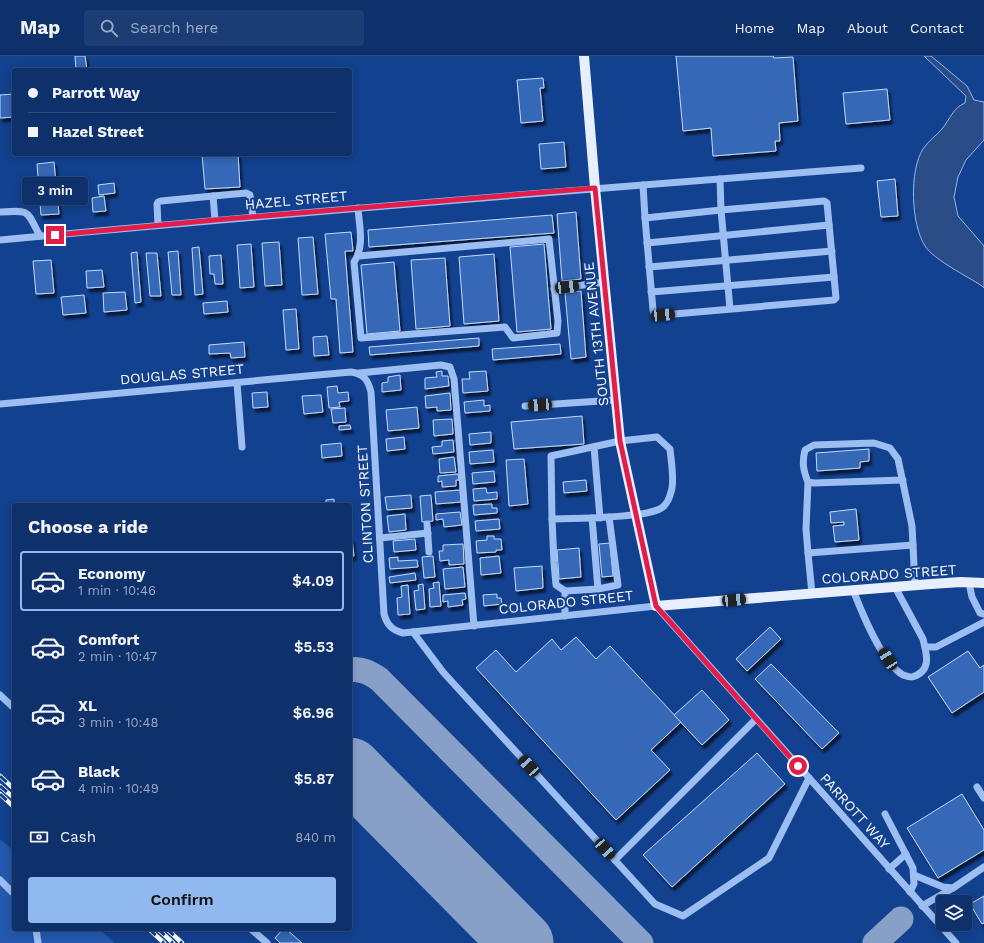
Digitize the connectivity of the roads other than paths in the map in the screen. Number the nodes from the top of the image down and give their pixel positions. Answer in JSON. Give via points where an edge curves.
{"nodes":[{"id":1,"x":584,"y":56,"type":"edge"},
{"id":2,"x":861,"y":168,"type":"dead end"},
{"id":3,"x":720,"y":179,"type":"junction"},
{"id":4,"x":643,"y":185,"type":"junction"},
{"id":5,"x":595,"y":188,"type":"junction"},
{"id":6,"x":213,"y":196,"type":"junction"},
{"id":7,"x":358,"y":208,"type":"junction"},
{"id":8,"x":721,"y":210,"type":"junction"},
{"id":9,"x":0,"y":212,"type":"edge"},
{"id":10,"x":253,"y":217,"type":"junction"},
{"id":11,"x":646,"y":218,"type":"junction"},
{"id":12,"x":215,"y":220,"type":"junction"},
{"id":13,"x":158,"y":225,"type":"junction"},
{"id":14,"x":830,"y":225,"type":"junction"},
{"id":15,"x":40,"y":236,"type":"junction"},
{"id":16,"x":724,"y":236,"type":"junction"},
{"id":17,"x":0,"y":240,"type":"edge"},
{"id":18,"x":647,"y":243,"type":"junction"},
{"id":19,"x":832,"y":251,"type":"junction"},
{"id":20,"x":359,"y":256,"type":"junction"},
{"id":21,"x":726,"y":261,"type":"junction"},
{"id":22,"x":649,"y":267,"type":"junction"},
{"id":23,"x":834,"y":277,"type":"junction"},
{"id":24,"x":605,"y":282,"type":"junction"},
{"id":25,"x":728,"y":286,"type":"junction"},
{"id":26,"x":554,"y":289,"type":"junction"},
{"id":27,"x":651,"y":292,"type":"junction"},
{"id":28,"x":730,"y":309,"type":"junction"},
{"id":29,"x":362,"y":375,"type":"junction"},
{"id":30,"x":237,"y":383,"type":"junction"},
{"id":31,"x":616,"y":400,"type":"junction"},
{"id":32,"x":0,"y":404,"type":"edge"},
{"id":33,"x":525,"y":406,"type":"dead end"},
{"id":34,"x":620,"y":441,"type":"junction"},
{"id":35,"x":242,"y":447,"type":"dead end"},
{"id":36,"x":594,"y":447,"type":"junction"},
{"id":37,"x":903,"y":480,"type":"junction"},
{"id":38,"x":808,"y":482,"type":"junction"},
{"id":39,"x":636,"y":514,"type":"junction"},
{"id":40,"x":609,"y":517,"type":"junction"},
{"id":41,"x":592,"y":518,"type":"junction"},
{"id":42,"x":600,"y":518,"type":"junction"},
{"id":43,"x":552,"y":519,"type":"junction"},
{"id":44,"x":427,"y":524,"type":"dead end"},
{"id":45,"x":428,"y":533,"type":"junction"},
{"id":46,"x":380,"y":538,"type":"junction"},
{"id":47,"x":913,"y":545,"type":"junction"},
{"id":48,"x":429,"y":552,"type":"dead end"},
{"id":49,"x":808,"y":553,"type":"junction"},
{"id":50,"x":969,"y":583,"type":"junction"},
{"id":51,"x":984,"y":583,"type":"edge"},
{"id":52,"x":915,"y":585,"type":"junction"},
{"id":53,"x":895,"y":587,"type":"junction"},
{"id":54,"x":598,"y":589,"type":"junction"},
{"id":55,"x":853,"y":590,"type":"junction"},
{"id":56,"x":565,"y":591,"type":"junction"},
{"id":57,"x":812,"y":594,"type":"junction"},
{"id":58,"x":656,"y":606,"type":"junction"},
{"id":59,"x":984,"y":614,"type":"edge"},
{"id":60,"x":565,"y":616,"type":"junction"},
{"id":61,"x":984,"y":622,"type":"edge"},
{"id":62,"x":474,"y":626,"type":"junction"},
{"id":63,"x":391,"y":628,"type":"joint"},
{"id":64,"x":413,"y":632,"type":"junction"},
{"id":65,"x":925,"y":647,"type":"junction"},
{"id":66,"x":0,"y":695,"type":"edge"},
{"id":67,"x":12,"y":706,"type":"edge"},
{"id":68,"x":756,"y":719,"type":"junction"},
{"id":69,"x":808,"y":778,"type":"junction"},
{"id":70,"x":977,"y":787,"type":"dead end"},
{"id":71,"x":984,"y":798,"type":"edge"},
{"id":72,"x":885,"y":814,"type":"dead end"},
{"id":73,"x":906,"y":854,"type":"junction"},
{"id":74,"x":615,"y":860,"type":"junction"},
{"id":75,"x":984,"y":867,"type":"edge"},
{"id":76,"x":889,"y":869,"type":"junction"},
{"id":77,"x":914,"y":875,"type":"junction"},
{"id":78,"x":0,"y":880,"type":"edge"},
{"id":79,"x":953,"y":888,"type":"junction"},
{"id":80,"x":12,"y":892,"type":"edge"},
{"id":81,"x":910,"y":892,"type":"junction"},
{"id":82,"x":922,"y":906,"type":"junction"},
{"id":83,"x":36,"y":931,"type":"edge"},
{"id":84,"x":253,"y":931,"type":"edge"},
{"id":85,"x":38,"y":943,"type":"edge"},
{"id":86,"x":267,"y":943,"type":"edge"},
{"id":87,"x":956,"y":943,"type":"edge"}],
"edges":[{"from":1,"to":5,"type":"main road","name":"SOUTH 13TH AVENUE"},
{"from":2,"to":3,"type":"street","name":"HAZEL STREET"},
{"from":3,"to":4,"type":"street","name":"HAZEL STREET"},
{"from":3,"to":8,"type":"street"},
{"from":4,"to":5,"type":"street","name":"HAZEL STREET"},
{"from":4,"to":11,"type":"street"},
{"from":5,"to":7,"type":"street","name":"HAZEL STREET"},
{"from":5,"to":24,"type":"main road","name":"SOUTH 13TH AVENUE"},
{"from":6,"to":10,"type":"street","via":[[246,193],[250,195]]},
{"from":6,"to":12,"type":"street"},
{"from":6,"to":13,"type":"street","via":[[158,202]]},
{"from":7,"to":10,"type":"street","name":"HAZEL STREET"},
{"from":7,"to":20,"type":"street"},
{"from":8,"to":11,"type":"street"},
{"from":8,"to":14,"type":"street","via":[[824,201],[827,203]]},
{"from":8,"to":16,"type":"street"},
{"from":9,"to":15,"type":"street","via":[[21,210],[28,214]]},
{"from":10,"to":12,"type":"street","name":"HAZEL STREET"},
{"from":11,"to":18,"type":"street"},
{"from":12,"to":13,"type":"street","name":"HAZEL STREET"},
{"from":13,"to":15,"type":"street","name":"HAZEL STREET"},
{"from":14,"to":16,"type":"street"},
{"from":14,"to":19,"type":"street"},
{"from":15,"to":17,"type":"street","name":"HAZEL STREET"},
{"from":16,"to":18,"type":"street"},
{"from":16,"to":21,"type":"street"},
{"from":18,"to":22,"type":"street"},
{"from":19,"to":21,"type":"street"},
{"from":19,"to":23,"type":"street"},
{"from":20,"to":26,"type":"street","via":[[549,239]]},
{"from":20,"to":26,"type":"street","via":[[354,262],[360,338],[505,327],[514,338],[557,333]]},
{"from":21,"to":22,"type":"street"},
{"from":21,"to":25,"type":"street"},
{"from":22,"to":27,"type":"street"},
{"from":23,"to":25,"type":"street"},
{"from":23,"to":28,"type":"street","via":[[834,300]]},
{"from":24,"to":26,"type":"street"},
{"from":24,"to":31,"type":"main road","name":"SOUTH 13TH AVENUE"},
{"from":25,"to":27,"type":"street"},
{"from":25,"to":28,"type":"street"},
{"from":27,"to":28,"type":"street","via":[[654,314]]},
{"from":29,"to":30,"type":"street","name":"DOUGLAS STREET","via":[[351,372]]},
{"from":29,"to":46,"type":"street","name":"CLINTON STREET","via":[[371,392]]},
{"from":29,"to":62,"type":"street","name":"DOUGLAS STREET","via":[[441,365],[450,367],[454,379]]},
{"from":30,"to":32,"type":"street","name":"DOUGLAS STREET"},
{"from":30,"to":35,"type":"street"},
{"from":31,"to":33,"type":"street"},
{"from":31,"to":34,"type":"main road","name":"SOUTH 13TH AVENUE"},
{"from":34,"to":36,"type":"street"},
{"from":34,"to":39,"type":"main road","name":"SOUTH 13TH AVENUE"},
{"from":34,"to":39,"type":"street","via":[[657,437],[670,449],[672,487],[664,507]]},
{"from":36,"to":42,"type":"street"},
{"from":36,"to":43,"type":"street","via":[[551,456]]},
{"from":37,"to":38,"type":"street"},
{"from":37,"to":38,"type":"street","via":[[898,459],[890,448],[874,443],[814,445],[806,450],[803,460]]},
{"from":37,"to":47,"type":"street"},
{"from":38,"to":49,"type":"street"},
{"from":39,"to":40,"type":"street"},
{"from":39,"to":58,"type":"main road","name":"SOUTH 13TH AVENUE"},
{"from":40,"to":42,"type":"street"},
{"from":40,"to":54,"type":"street","via":[[618,585]]},
{"from":41,"to":42,"type":"street"},
{"from":41,"to":43,"type":"street"},
{"from":41,"to":54,"type":"street"},
{"from":43,"to":56,"type":"street","via":[[556,585]]},
{"from":44,"to":45,"type":"street"},
{"from":45,"to":46,"type":"street"},
{"from":45,"to":48,"type":"street"},
{"from":46,"to":63,"type":"street","name":"CLINTON STREET","via":[[384,614]]},
{"from":47,"to":49,"type":"street"},
{"from":47,"to":52,"type":"street"},
{"from":49,"to":57,"type":"street"},
{"from":50,"to":51,"type":"main road","name":"COLORADO STREET"},
{"from":50,"to":52,"type":"main road","name":"COLORADO STREET"},
{"from":50,"to":59,"type":"street","via":[[972,597],[980,613]]},
{"from":52,"to":53,"type":"main road","name":"COLORADO STREET"},
{"from":53,"to":55,"type":"main road","name":"COLORADO STREET"},
{"from":53,"to":65,"type":"street"},
{"from":54,"to":56,"type":"street"},
{"from":55,"to":57,"type":"main road","name":"COLORADO STREET"},
{"from":55,"to":65,"type":"street","via":[[876,641],[898,671],[912,677],[924,672]]},
{"from":56,"to":60,"type":"street"},
{"from":57,"to":58,"type":"main road","name":"COLORADO STREET"},
{"from":58,"to":60,"type":"street","name":"COLORADO STREET"},
{"from":58,"to":68,"type":"street","name":"PARROTT WAY"},
{"from":60,"to":62,"type":"street","name":"COLORADO STREET"},
{"from":61,"to":65,"type":"street","via":[[936,647]]},
{"from":62,"to":64,"type":"street","name":"COLORADO STREET"},
{"from":63,"to":64,"type":"street","name":"COLORADO STREET","via":[[403,633]]},
{"from":64,"to":74,"type":"street","via":[[443,672]]},
{"from":66,"to":67,"type":"street"},
{"from":68,"to":69,"type":"street","name":"PARROTT WAY"},
{"from":68,"to":74,"type":"street"},
{"from":69,"to":74,"type":"street","via":[[769,858],[683,916],[655,904]]},
{"from":69,"to":76,"type":"street","name":"PARROTT WAY"},
{"from":70,"to":71,"type":"street"},
{"from":72,"to":73,"type":"street"},
{"from":73,"to":76,"type":"street"},
{"from":73,"to":77,"type":"street"},
{"from":75,"to":79,"type":"street"},
{"from":76,"to":81,"type":"street","name":"PARROTT WAY"},
{"from":77,"to":79,"type":"street","via":[[943,887]]},
{"from":77,"to":81,"type":"street","via":[[914,884]]},
{"from":78,"to":80,"type":"street"},
{"from":79,"to":82,"type":"street"},
{"from":81,"to":82,"type":"street","name":"PARROTT WAY"},
{"from":82,"to":87,"type":"street","name":"PARROTT WAY"},
{"from":83,"to":85,"type":"street"},
{"from":84,"to":86,"type":"street"}]}
